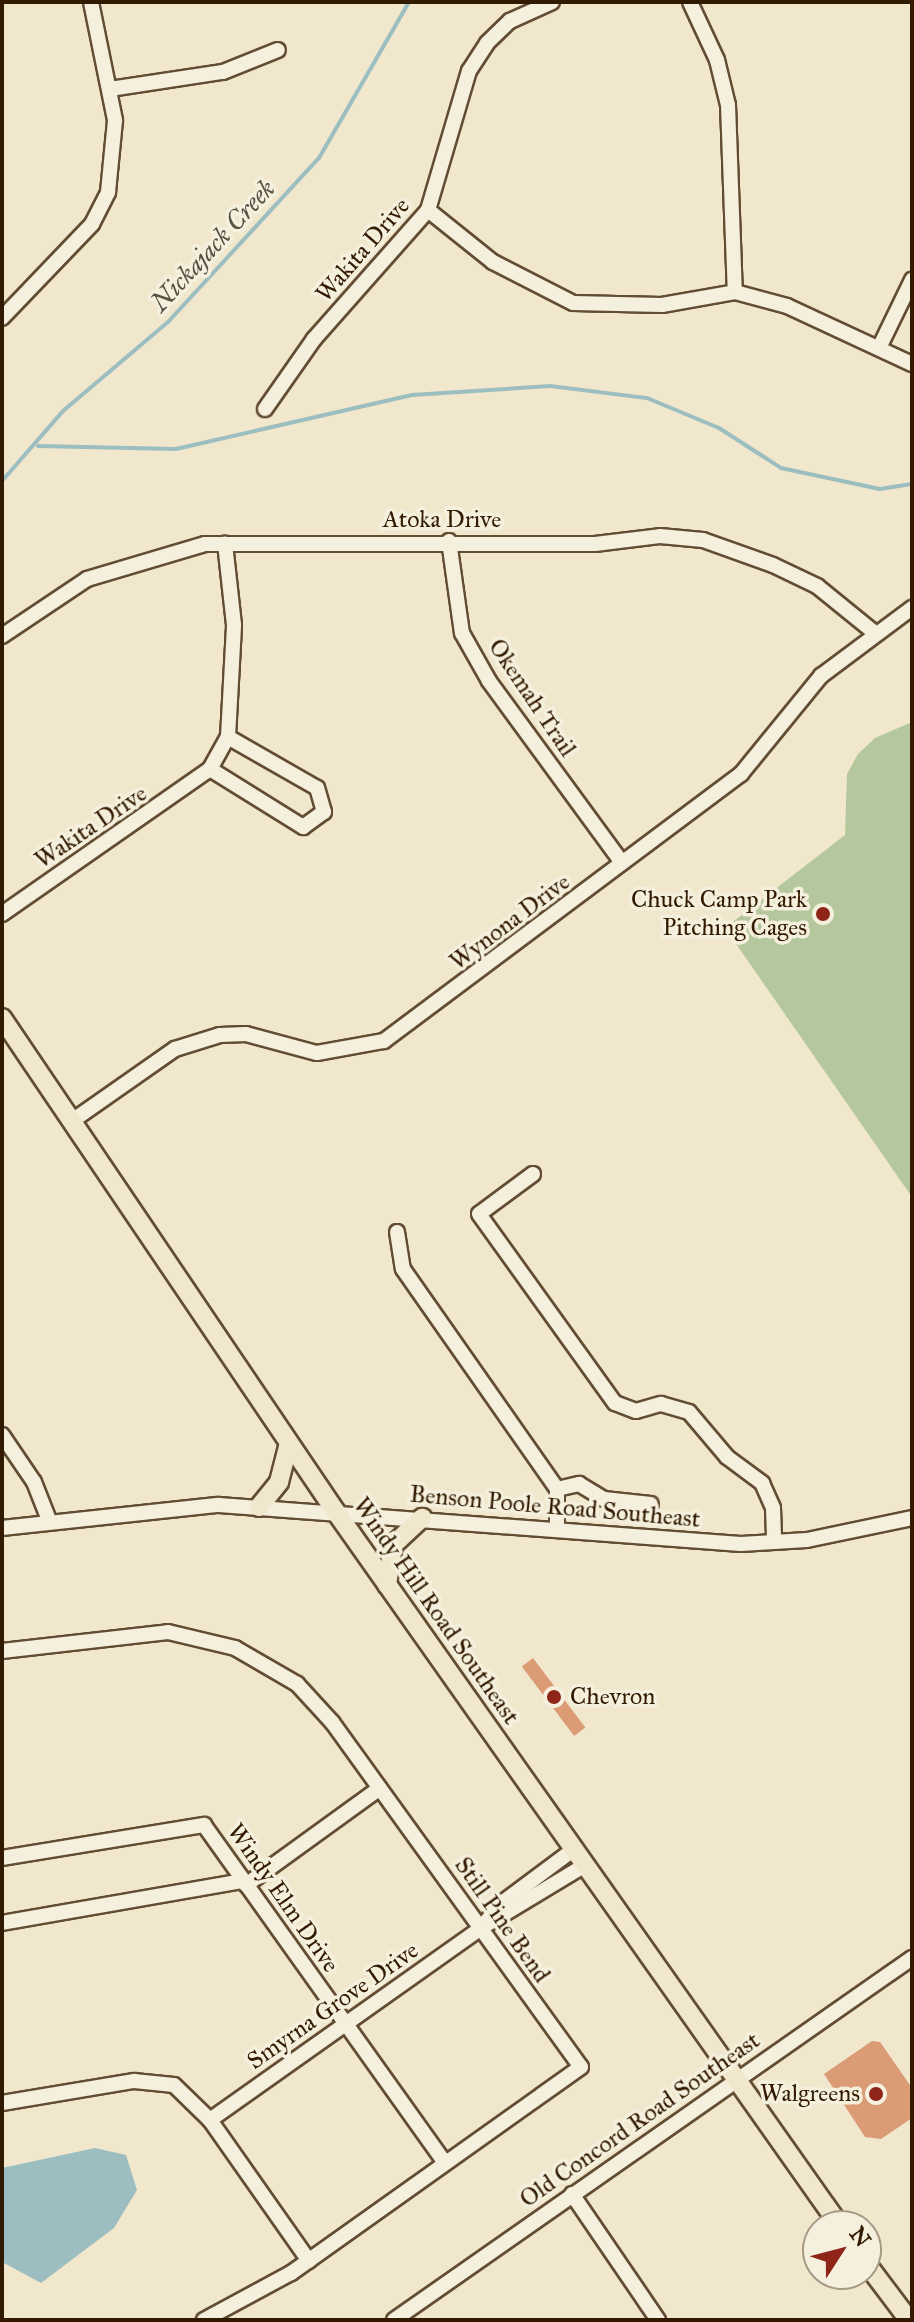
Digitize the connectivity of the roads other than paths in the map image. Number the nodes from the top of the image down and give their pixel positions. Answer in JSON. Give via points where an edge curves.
{"nodes":[{"id":1,"x":91,"y":2,"type":"edge"},
{"id":2,"x":552,"y":2,"type":"edge"},
{"id":3,"x":690,"y":2,"type":"edge"},
{"id":4,"x":278,"y":50,"type":"dead end"},
{"id":5,"x":110,"y":89,"type":"junction"},
{"id":6,"x":428,"y":210,"type":"junction"},
{"id":7,"x":912,"y":280,"type":"edge"},
{"id":8,"x":735,"y":292,"type":"junction"},
{"id":9,"x":2,"y":318,"type":"edge"},
{"id":10,"x":879,"y":348,"type":"junction"},
{"id":11,"x":912,"y":364,"type":"edge"},
{"id":12,"x":265,"y":409,"type":"dead end"},
{"id":13,"x":449,"y":541,"type":"junction"},
{"id":14,"x":225,"y":543,"type":"junction"},
{"id":15,"x":912,"y":608,"type":"edge"},
{"id":16,"x":876,"y":634,"type":"junction"},
{"id":17,"x":2,"y":636,"type":"edge"},
{"id":18,"x":228,"y":737,"type":"junction"},
{"id":19,"x":210,"y":769,"type":"junction"},
{"id":20,"x":622,"y":863,"type":"junction"},
{"id":21,"x":2,"y":914,"type":"edge"},
{"id":22,"x":2,"y":1018,"type":"edge"},
{"id":23,"x":72,"y":1121,"type":"junction"},
{"id":24,"x":533,"y":1174,"type":"dead end"},
{"id":25,"x":397,"y":1232,"type":"dead end"},
{"id":26,"x":2,"y":1435,"type":"edge"},
{"id":27,"x":289,"y":1443,"type":"junction"},
{"id":28,"x":557,"y":1489,"type":"junction"},
{"id":29,"x":651,"y":1504,"type":"dead end"},
{"id":30,"x":259,"y":1507,"type":"junction"},
{"id":31,"x":336,"y":1512,"type":"junction"},
{"id":32,"x":422,"y":1518,"type":"junction"},
{"id":33,"x":912,"y":1518,"type":"edge"},
{"id":34,"x":49,"y":1520,"type":"junction"},
{"id":35,"x":2,"y":1528,"type":"edge"},
{"id":36,"x":557,"y":1530,"type":"junction"},
{"id":37,"x":774,"y":1542,"type":"junction"},
{"id":38,"x":387,"y":1585,"type":"junction"},
{"id":39,"x":2,"y":1651,"type":"edge"},
{"id":40,"x":380,"y":1788,"type":"junction"},
{"id":41,"x":574,"y":1849,"type":"junction"},
{"id":42,"x":2,"y":1858,"type":"edge"},
{"id":43,"x":585,"y":1865,"type":"junction"},
{"id":44,"x":244,"y":1883,"type":"junction"},
{"id":45,"x":2,"y":1923,"type":"edge"},
{"id":46,"x":481,"y":1928,"type":"junction"},
{"id":47,"x":912,"y":1958,"type":"edge"},
{"id":48,"x":345,"y":2024,"type":"junction"},
{"id":49,"x":737,"y":2080,"type":"junction"},
{"id":50,"x":2,"y":2103,"type":"edge"},
{"id":51,"x":210,"y":2120,"type":"junction"},
{"id":52,"x":445,"y":2163,"type":"junction"},
{"id":53,"x":572,"y":2194,"type":"junction"},
{"id":54,"x":829,"y":2210,"type":"edge"},
{"id":55,"x":309,"y":2261,"type":"junction"},
{"id":56,"x":882,"y":2284,"type":"edge"},
{"id":57,"x":908,"y":2317,"type":"edge"},
{"id":58,"x":204,"y":2320,"type":"edge"},
{"id":59,"x":394,"y":2320,"type":"edge"},
{"id":60,"x":658,"y":2320,"type":"edge"}],
"edges":[{"from":1,"to":5,"type":"street"},
{"from":2,"to":6,"type":"street","name":"Wakita Drive","via":[[510,21],[469,71]]},
{"from":3,"to":8,"type":"street","via":[[717,60],[728,105]]},
{"from":4,"to":5,"type":"street","via":[[223,72]]},
{"from":5,"to":9,"type":"street","via":[[116,154],[108,192],[92,224]]},
{"from":6,"to":8,"type":"street","via":[[493,262],[573,303],[662,305]]},
{"from":6,"to":12,"type":"street","name":"Wakita Drive","via":[[314,339]]},
{"from":7,"to":10,"type":"street"},
{"from":8,"to":10,"type":"street","via":[[787,306]]},
{"from":10,"to":11,"type":"street"},
{"from":13,"to":14,"type":"street","name":"Atoka Drive"},
{"from":13,"to":16,"type":"street","name":"Atoka Drive","via":[[703,540],[817,586]]},
{"from":13,"to":20,"type":"street","name":"Okemah Trail","via":[[462,633],[489,681]]},
{"from":14,"to":17,"type":"street","name":"Atoka Drive","via":[[161,555],[87,579]]},
{"from":14,"to":18,"type":"street","name":"Wakita Drive","via":[[234,625]]},
{"from":15,"to":16,"type":"street","name":"Wynona Drive"},
{"from":16,"to":20,"type":"street","name":"Wynona Drive","via":[[821,676],[741,774]]},
{"from":18,"to":19,"type":"street","name":"Wakita Drive"},
{"from":18,"to":19,"type":"street","via":[[317,788],[324,812],[303,827]]},
{"from":19,"to":21,"type":"street","name":"Wakita Drive"},
{"from":20,"to":23,"type":"street","name":"Wynona Drive","via":[[384,1041],[317,1053],[246,1034],[220,1035],[175,1049]]},
{"from":22,"to":23,"type":"main road","name":"Windy Hill Road Southeast"},
{"from":23,"to":27,"type":"main road","name":"Windy Hill Road Southeast"},
{"from":24,"to":37,"type":"street","via":[[479,1214],[619,1406],[642,1411],[669,1405],[689,1412],[727,1457],[762,1483],[773,1508]]},
{"from":25,"to":28,"type":"street","via":[[403,1269]]},
{"from":26,"to":34,"type":"street","via":[[34,1482]]},
{"from":27,"to":30,"type":"main road","via":[[279,1482]]},
{"from":27,"to":31,"type":"main road","name":"Windy Hill Road Southeast"},
{"from":28,"to":29,"type":"street","via":[[579,1484],[604,1499]]},
{"from":28,"to":36,"type":"street"},
{"from":30,"to":31,"type":"street","name":"Benson Poole Road Southeast"},
{"from":30,"to":34,"type":"street","name":"Benson Poole Road Southeast"},
{"from":31,"to":32,"type":"street","name":"Benson Poole Road Southeast"},
{"from":31,"to":38,"type":"main road","name":"Windy Hill Road Southeast"},
{"from":32,"to":36,"type":"street","name":"Benson Poole Road Southeast"},
{"from":32,"to":38,"type":"main road","via":[[393,1545]]},
{"from":33,"to":37,"type":"street","name":"Benson Poole Road Southeast"},
{"from":34,"to":35,"type":"street","name":"Benson Poole Road Southeast"},
{"from":36,"to":37,"type":"street","name":"Benson Poole Road Southeast"},
{"from":38,"to":41,"type":"main road","name":"Windy Hill Road Southeast"},
{"from":39,"to":40,"type":"street","name":"Still Pine Bend","via":[[142,1631],[192,1635],[235,1648],[316,1701]]},
{"from":40,"to":44,"type":"street"},
{"from":40,"to":46,"type":"street","name":"Still Pine Bend"},
{"from":41,"to":43,"type":"main road","name":"Windy Hill Road Southeast"},
{"from":41,"to":46,"type":"street","name":"Smyrna Grove Drive","via":[[503,1902]]},
{"from":42,"to":44,"type":"street","name":"Windy Elm Drive","via":[[204,1825]]},
{"from":43,"to":46,"type":"street","name":"Smyrna Grove Drive"},
{"from":43,"to":49,"type":"main road","name":"Windy Hill Road Southeast"},
{"from":44,"to":45,"type":"street"},
{"from":44,"to":48,"type":"street","name":"Windy Elm Drive"},
{"from":46,"to":48,"type":"street","name":"Smyrna Grove Drive"},
{"from":46,"to":52,"type":"street","name":"Still Pine Bend","via":[[581,2067]]},
{"from":47,"to":49,"type":"street","name":"Old Concord Road Southeast"},
{"from":48,"to":51,"type":"street","name":"Smyrna Grove Drive"},
{"from":48,"to":52,"type":"street","name":"Windy Elm Drive"},
{"from":49,"to":53,"type":"street","name":"Old Concord Road Southeast"},
{"from":49,"to":54,"type":"main road","name":"Windy Hill Road Southeast"},
{"from":50,"to":51,"type":"street","via":[[155,2080],[183,2089]]},
{"from":51,"to":55,"type":"street"},
{"from":52,"to":55,"type":"street","name":"Still Pine Bend"},
{"from":53,"to":59,"type":"street","name":"Old Concord Road Southeast"},
{"from":53,"to":60,"type":"street"},
{"from":55,"to":58,"type":"street","name":"Still Pine Bend"},
{"from":56,"to":57,"type":"main road"}]}
